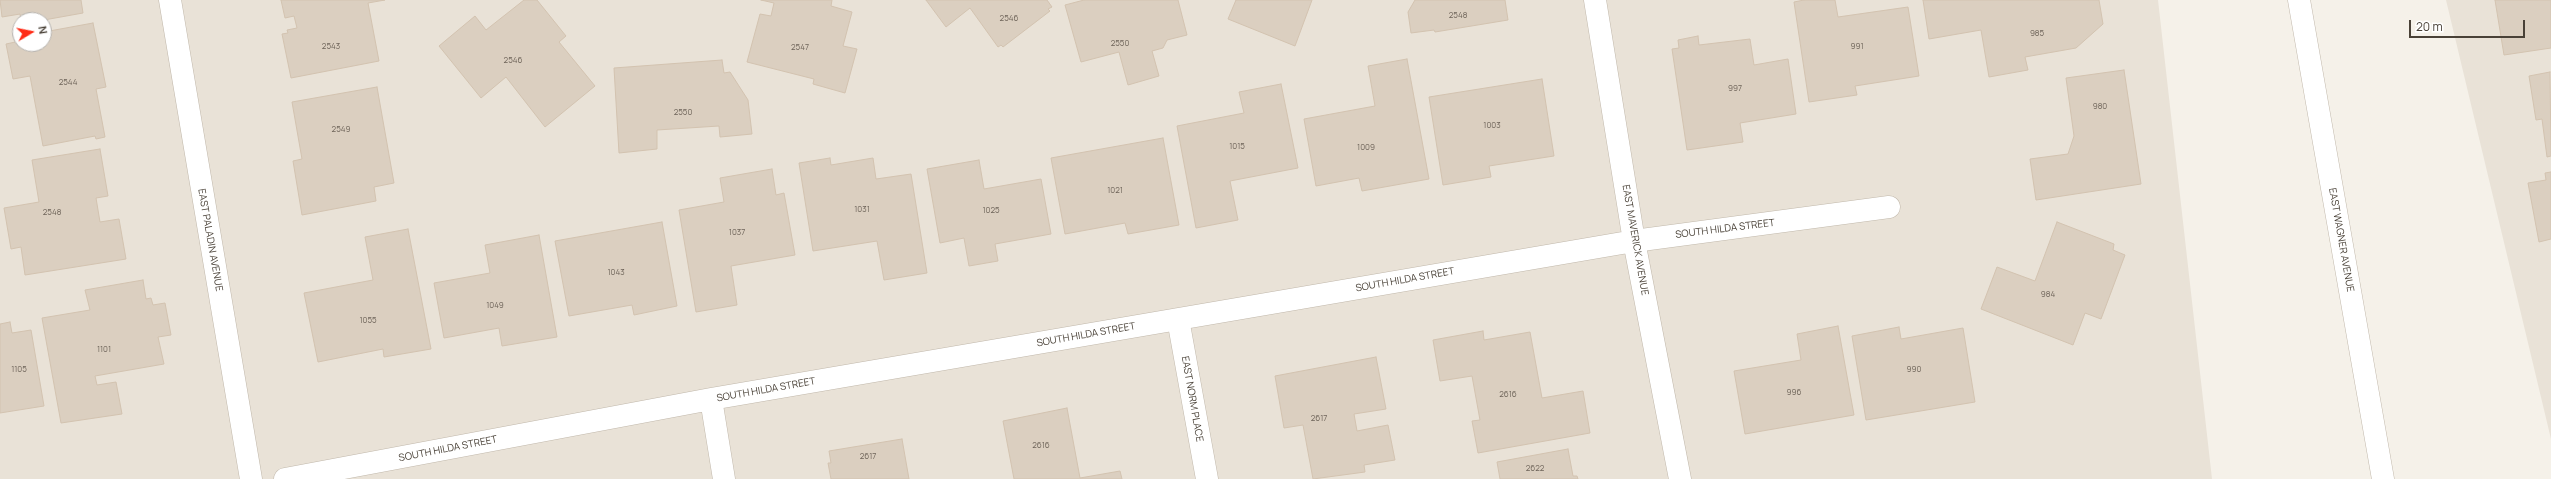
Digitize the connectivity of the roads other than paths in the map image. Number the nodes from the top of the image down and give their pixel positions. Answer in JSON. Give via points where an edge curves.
{"nodes":[{"id":1,"x":170,"y":0,"type":"edge"},
{"id":2,"x":1595,"y":0,"type":"edge"},
{"id":3,"x":2299,"y":0,"type":"edge"},
{"id":4,"x":1889,"y":208,"type":"dead end"},
{"id":5,"x":1634,"y":241,"type":"junction"},
{"id":6,"x":1178,"y":319,"type":"junction"},
{"id":7,"x":711,"y":399,"type":"junction"},
{"id":8,"x":250,"y":479,"type":"edge"},
{"id":9,"x":285,"y":479,"type":"edge"},
{"id":10,"x":724,"y":479,"type":"edge"},
{"id":11,"x":1207,"y":479,"type":"edge"},
{"id":12,"x":1680,"y":479,"type":"edge"},
{"id":13,"x":2383,"y":479,"type":"edge"}],
"edges":[{"from":1,"to":8,"type":"street","name":"EAST PALADIN AVENUE"},
{"from":2,"to":5,"type":"street","name":"EAST MAVERICK AVENUE"},
{"from":3,"to":13,"type":"street","name":"EAST WAGNER AVENUE"},
{"from":4,"to":5,"type":"street","name":"SOUTH HILDA STREET"},
{"from":5,"to":6,"type":"street","name":"SOUTH HILDA STREET"},
{"from":5,"to":12,"type":"street","name":"EAST MAVERICK AVENUE"},
{"from":6,"to":7,"type":"street","name":"SOUTH HILDA STREET"},
{"from":6,"to":11,"type":"street","name":"EAST NORM PLACE"},
{"from":7,"to":9,"type":"street","name":"SOUTH HILDA STREET"},
{"from":7,"to":10,"type":"street"}]}
